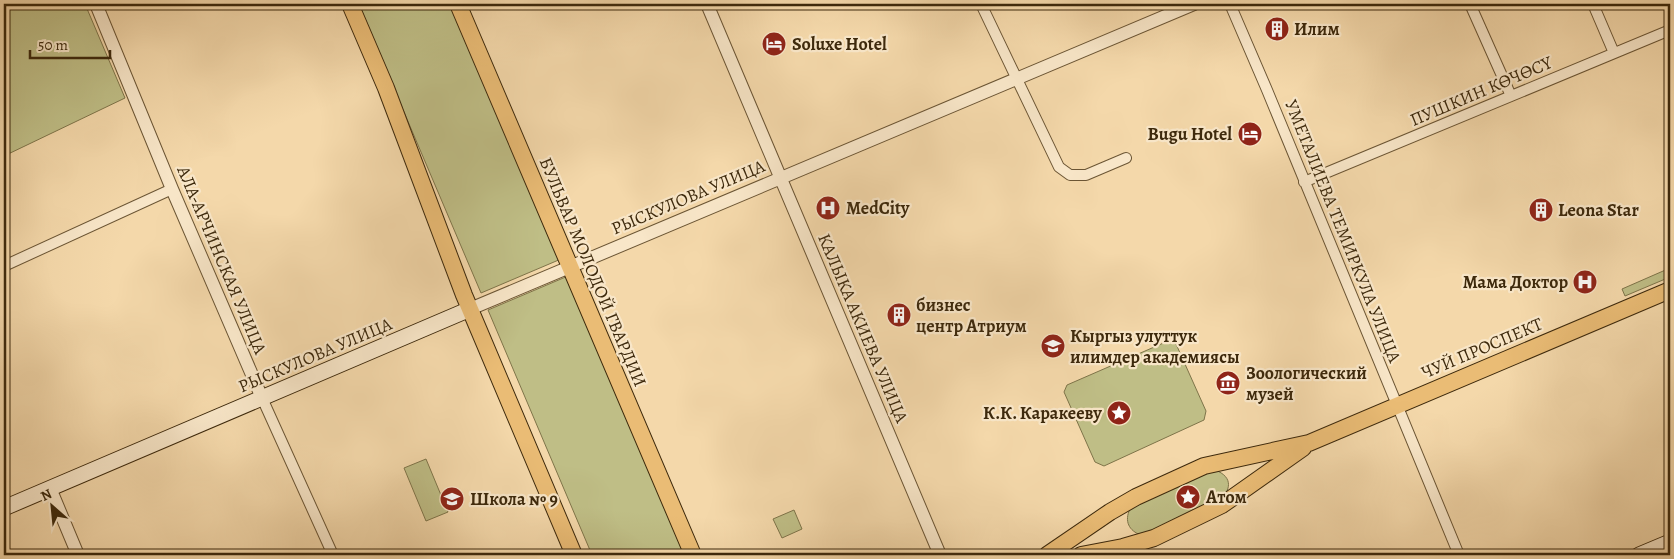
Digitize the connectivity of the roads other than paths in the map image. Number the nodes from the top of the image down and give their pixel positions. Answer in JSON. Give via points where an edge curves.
{"nodes":[{"id":1,"x":96,"y":4,"type":"edge"},
{"id":2,"x":350,"y":4,"type":"edge"},
{"id":3,"x":458,"y":4,"type":"edge"},
{"id":4,"x":707,"y":4,"type":"edge"},
{"id":5,"x":981,"y":4,"type":"edge"},
{"id":6,"x":1194,"y":4,"type":"edge"},
{"id":7,"x":1230,"y":4,"type":"edge"},
{"id":8,"x":1470,"y":4,"type":"edge"},
{"id":9,"x":1593,"y":4,"type":"edge"},
{"id":10,"x":1670,"y":30,"type":"edge"},
{"id":11,"x":1614,"y":53,"type":"junction"},
{"id":12,"x":1016,"y":78,"type":"junction"},
{"id":13,"x":1511,"y":96,"type":"junction"},
{"id":14,"x":1126,"y":158,"type":"dead end"},
{"id":15,"x":781,"y":178,"type":"junction"},
{"id":16,"x":1304,"y":182,"type":"junction"},
{"id":17,"x":172,"y":189,"type":"junction"},
{"id":18,"x":4,"y":266,"type":"edge"},
{"id":19,"x":569,"y":267,"type":"junction"},
{"id":20,"x":1670,"y":290,"type":"edge"},
{"id":21,"x":470,"y":309,"type":"junction"},
{"id":22,"x":262,"y":398,"type":"junction"},
{"id":23,"x":1398,"y":406,"type":"junction"},
{"id":24,"x":1309,"y":444,"type":"junction"},
{"id":25,"x":50,"y":488,"type":"junction"},
{"id":26,"x":4,"y":508,"type":"edge"},
{"id":27,"x":1670,"y":542,"type":"edge"},
{"id":28,"x":78,"y":555,"type":"edge"},
{"id":29,"x":333,"y":555,"type":"edge"},
{"id":30,"x":574,"y":555,"type":"edge"},
{"id":31,"x":693,"y":555,"type":"edge"},
{"id":32,"x":940,"y":555,"type":"edge"},
{"id":33,"x":1047,"y":555,"type":"edge"},
{"id":34,"x":1081,"y":555,"type":"edge"},
{"id":35,"x":1459,"y":555,"type":"edge"},
{"id":36,"x":1639,"y":555,"type":"edge"}],
"edges":[{"from":1,"to":17,"type":"street","name":"АЛА-АРЧИНСКАЯ УЛИЦА"},
{"from":2,"to":21,"type":"main road","via":[[386,88]]},
{"from":3,"to":19,"type":"main road","name":"БУЛЬВАР МОЛОДОЙ ГВАРДИИ"},
{"from":4,"to":15,"type":"street","name":"КАЛЫКА АКИЕВА УЛИЦА"},
{"from":5,"to":12,"type":"street"},
{"from":6,"to":12,"type":"street","name":"РЫСКУЛОВА УЛИЦА"},
{"from":7,"to":16,"type":"street","name":"УМЕТАЛИЕВА ТЕМИРКУЛА УЛИЦА"},
{"from":8,"to":13,"type":"street"},
{"from":9,"to":11,"type":"street"},
{"from":10,"to":11,"type":"street","name":"ПУШКИН КӨЧӨСҮ"},
{"from":11,"to":13,"type":"street","name":"ПУШКИН КӨЧӨСҮ"},
{"from":12,"to":14,"type":"street","via":[[1058,167],[1070,175],[1086,175]]},
{"from":12,"to":15,"type":"street","name":"РЫСКУЛОВА УЛИЦА"},
{"from":13,"to":16,"type":"street","name":"ПУШКИН КӨЧӨСҮ"},
{"from":15,"to":19,"type":"street","name":"РЫСКУЛОВА УЛИЦА"},
{"from":15,"to":32,"type":"street","name":"КАЛЫКА АКИЕВА УЛИЦА"},
{"from":16,"to":23,"type":"street","name":"УМЕТАЛИЕВА ТЕМИРКУЛА УЛИЦА"},
{"from":17,"to":18,"type":"street"},
{"from":17,"to":22,"type":"street","name":"АЛА-АРЧИНСКАЯ УЛИЦА"},
{"from":19,"to":21,"type":"street","name":"РЫСКУЛОВА УЛИЦА"},
{"from":19,"to":31,"type":"main road","name":"БУЛЬВАР МОЛОДОЙ ГВАРДИИ"},
{"from":20,"to":23,"type":"main road","name":"ЧУЙ ПРОСПЕКТ"},
{"from":21,"to":22,"type":"main road","name":"РЫСКУЛОВА УЛИЦА"},
{"from":21,"to":30,"type":"main road"},
{"from":22,"to":25,"type":"main road","name":"РЫСКУЛОВА УЛИЦА"},
{"from":22,"to":29,"type":"street","name":"АЛА-АРЧИНСКАЯ УЛИЦА"},
{"from":23,"to":24,"type":"main road","name":"ЧУЙ ПРОСПЕКТ"},
{"from":23,"to":35,"type":"street","name":"УМЕТАЛИЕВА ТЕМИРКУЛА УЛИЦА"},
{"from":24,"to":33,"type":"main road","name":"ЧУЙ ПРОСПЕКТ","via":[[1204,466],[1136,497]]},
{"from":24,"to":34,"type":"main road","name":"ЧУЙ ПРОСПЕКТ","via":[[1222,505],[1154,538]]},
{"from":25,"to":26,"type":"main road","name":"РЫСКУЛОВА УЛИЦА"},
{"from":25,"to":28,"type":"street"},
{"from":27,"to":36,"type":"main road"}]}
